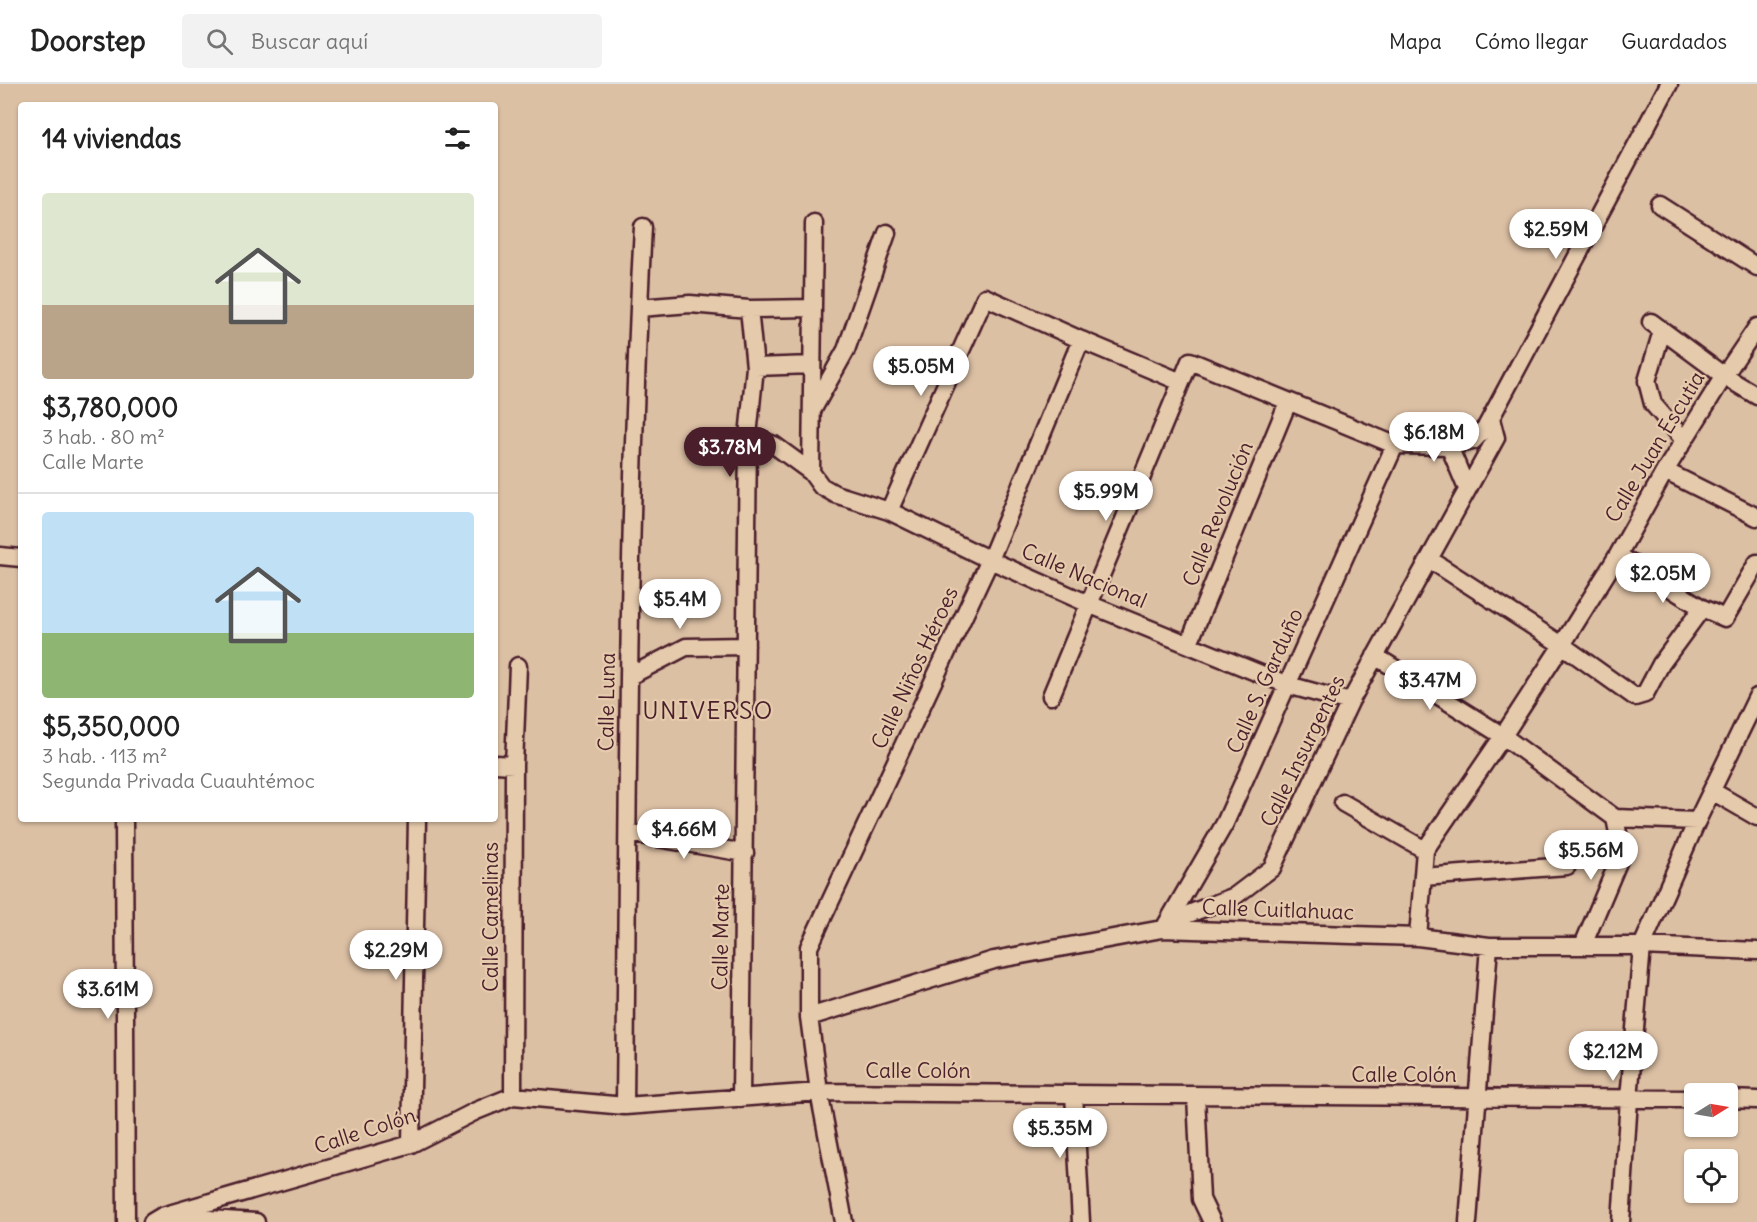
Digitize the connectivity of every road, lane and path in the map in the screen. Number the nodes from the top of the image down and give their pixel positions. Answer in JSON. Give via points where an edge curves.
{"nodes":[{"id":1,"x":1669,"y":84,"type":"edge"},
{"id":2,"x":1660,"y":205,"type":"dead end"},
{"id":3,"x":814,"y":223,"type":"dead end"},
{"id":4,"x":643,"y":227,"type":"dead end"},
{"id":5,"x":887,"y":233,"type":"dead end"},
{"id":6,"x":1757,"y":267,"type":"edge"},
{"id":7,"x":639,"y":308,"type":"junction"},
{"id":8,"x":812,"y":308,"type":"junction"},
{"id":9,"x":749,"y":309,"type":"junction"},
{"id":10,"x":1757,"y":327,"type":"edge"},
{"id":11,"x":1081,"y":340,"type":"junction"},
{"id":12,"x":812,"y":365,"type":"junction"},
{"id":13,"x":754,"y":367,"type":"junction"},
{"id":14,"x":1724,"y":376,"type":"junction"},
{"id":15,"x":1181,"y":382,"type":"junction"},
{"id":16,"x":1757,"y":396,"type":"edge"},
{"id":17,"x":1288,"y":402,"type":"junction"},
{"id":18,"x":812,"y":411,"type":"junction"},
{"id":19,"x":1491,"y":419,"type":"junction"},
{"id":20,"x":748,"y":436,"type":"junction"},
{"id":21,"x":1684,"y":440,"type":"junction"},
{"id":22,"x":1395,"y":445,"type":"junction"},
{"id":23,"x":1449,"y":446,"type":"junction"},
{"id":24,"x":1665,"y":471,"type":"junction"},
{"id":25,"x":811,"y":472,"type":"junction"},
{"id":26,"x":1467,"y":489,"type":"junction"},
{"id":27,"x":889,"y":511,"type":"junction"},
{"id":28,"x":1757,"y":518,"type":"edge"},
{"id":29,"x":1618,"y":555,"type":"junction"},
{"id":30,"x":0,"y":556,"type":"edge"},
{"id":31,"x":18,"y":558,"type":"edge"},
{"id":32,"x":1428,"y":559,"type":"junction"},
{"id":33,"x":990,"y":560,"type":"junction"},
{"id":34,"x":1757,"y":563,"type":"edge"},
{"id":35,"x":1091,"y":604,"type":"junction"},
{"id":36,"x":1702,"y":608,"type":"junction"},
{"id":37,"x":1189,"y":643,"type":"junction"},
{"id":38,"x":1562,"y":645,"type":"junction"},
{"id":39,"x":746,"y":646,"type":"junction"},
{"id":40,"x":1375,"y":656,"type":"junction"},
{"id":41,"x":518,"y":666,"type":"dead end"},
{"id":42,"x":630,"y":676,"type":"junction"},
{"id":43,"x":1288,"y":685,"type":"junction"},
{"id":44,"x":1051,"y":696,"type":"dead end"},
{"id":45,"x":1757,"y":697,"type":"edge"},
{"id":46,"x":1350,"y":702,"type":"junction"},
{"id":47,"x":1503,"y":736,"type":"junction"},
{"id":48,"x":498,"y":764,"type":"edge"},
{"id":49,"x":514,"y":765,"type":"junction"},
{"id":50,"x":1712,"y":791,"type":"junction"},
{"id":51,"x":1343,"y":803,"type":"dead end"},
{"id":52,"x":1757,"y":817,"type":"edge"},
{"id":53,"x":1615,"y":818,"type":"junction"},
{"id":54,"x":1697,"y":821,"type":"junction"},
{"id":55,"x":124,"y":822,"type":"edge"},
{"id":56,"x":417,"y":822,"type":"edge"},
{"id":57,"x":628,"y":833,"type":"junction"},
{"id":58,"x":1425,"y":850,"type":"junction"},
{"id":59,"x":745,"y":853,"type":"junction"},
{"id":60,"x":1567,"y":866,"type":"dead end"},
{"id":61,"x":1423,"y":877,"type":"junction"},
{"id":62,"x":1165,"y":926,"type":"junction"},
{"id":63,"x":1418,"y":938,"type":"junction"},
{"id":64,"x":1583,"y":945,"type":"junction"},
{"id":65,"x":1489,"y":946,"type":"junction"},
{"id":66,"x":1642,"y":946,"type":"junction"},
{"id":67,"x":1757,"y":951,"type":"edge"},
{"id":68,"x":809,"y":1017,"type":"junction"},
{"id":69,"x":819,"y":1092,"type":"junction"},
{"id":70,"x":1074,"y":1094,"type":"junction"},
{"id":71,"x":513,"y":1096,"type":"junction"},
{"id":72,"x":1196,"y":1096,"type":"junction"},
{"id":73,"x":741,"y":1098,"type":"junction"},
{"id":74,"x":1476,"y":1098,"type":"junction"},
{"id":75,"x":1629,"y":1099,"type":"junction"},
{"id":76,"x":1684,"y":1099,"type":"edge"},
{"id":77,"x":1738,"y":1100,"type":"edge"},
{"id":78,"x":1757,"y":1100,"type":"edge"},
{"id":79,"x":625,"y":1106,"type":"junction"},
{"id":80,"x":411,"y":1144,"type":"junction"},
{"id":81,"x":157,"y":1219,"type":"edge"},
{"id":82,"x":127,"y":1222,"type":"edge"},
{"id":83,"x":255,"y":1222,"type":"edge"},
{"id":84,"x":844,"y":1222,"type":"edge"},
{"id":85,"x":1081,"y":1222,"type":"edge"},
{"id":86,"x":1212,"y":1222,"type":"edge"},
{"id":87,"x":1468,"y":1222,"type":"edge"},
{"id":88,"x":1621,"y":1222,"type":"edge"}],
"edges":[{"from":1,"to":19,"type":"street"},
{"from":2,"to":6,"type":"street"},
{"from":3,"to":8,"type":"street"},
{"from":4,"to":7,"type":"street","name":"Calle Luna"},
{"from":5,"to":18,"type":"street","via":[[846,350]]},
{"from":7,"to":9,"type":"street","via":[[690,304]]},
{"from":7,"to":42,"type":"street","name":"Calle Luna"},
{"from":8,"to":9,"type":"street"},
{"from":8,"to":12,"type":"street"},
{"from":9,"to":13,"type":"street","name":"Calle Marte"},
{"from":10,"to":14,"type":"street","name":"Calle Juan Escutia"},
{"from":11,"to":15,"type":"street"},
{"from":11,"to":27,"type":"street","via":[[985,297]]},
{"from":11,"to":33,"type":"street","name":"Calle Niños Héroes"},
{"from":12,"to":13,"type":"street"},
{"from":12,"to":18,"type":"street"},
{"from":13,"to":20,"type":"street","name":"Calle Marte"},
{"from":14,"to":16,"type":"street"},
{"from":14,"to":21,"type":"street","name":"Calle Juan Escutia"},
{"from":14,"to":21,"type":"street","via":[[1657,326],[1647,381],[1653,404]]},
{"from":15,"to":17,"type":"street","via":[[1190,361]]},
{"from":15,"to":35,"type":"street"},
{"from":17,"to":22,"type":"street"},
{"from":17,"to":37,"type":"street","name":"Calle Revolución"},
{"from":18,"to":25,"type":"street"},
{"from":19,"to":23,"type":"street","via":[[1473,441]]},
{"from":19,"to":26,"type":"street","name":"Calle Insurgentes","via":[[1496,438]]},
{"from":20,"to":25,"type":"street","name":"Calle Nacional","via":[[774,446]]},
{"from":20,"to":39,"type":"street","name":"Calle Marte"},
{"from":21,"to":24,"type":"street","name":"Calle Juan Escutia"},
{"from":22,"to":23,"type":"street"},
{"from":22,"to":43,"type":"street","name":"Calle S. Garduño"},
{"from":23,"to":26,"type":"street"},
{"from":24,"to":28,"type":"street"},
{"from":24,"to":29,"type":"street","name":"Calle Juan Escutia"},
{"from":25,"to":27,"type":"street","name":"Calle Nacional","via":[[821,486],[835,494]]},
{"from":26,"to":32,"type":"street","name":"Calle Insurgentes"},
{"from":27,"to":33,"type":"street","name":"Calle Nacional"},
{"from":29,"to":36,"type":"street"},
{"from":29,"to":38,"type":"street","name":"Calle Juan Escutia"},
{"from":30,"to":31,"type":"street"},
{"from":32,"to":38,"type":"street"},
{"from":32,"to":40,"type":"street","name":"Calle Insurgentes"},
{"from":33,"to":35,"type":"street","name":"Calle Nacional"},
{"from":33,"to":68,"type":"street","name":"Calle Niños Héroes","via":[[809,947]]},
{"from":34,"to":36,"type":"street","via":[[1725,618]]},
{"from":35,"to":37,"type":"street","name":"Calle Nacional"},
{"from":35,"to":44,"type":"street"},
{"from":36,"to":38,"type":"street","via":[[1661,664],[1646,694],[1635,697]]},
{"from":37,"to":43,"type":"street","name":"Calle Nacional"},
{"from":38,"to":47,"type":"street","name":"Calle Juan Escutia"},
{"from":39,"to":42,"type":"street","via":[[686,647]]},
{"from":39,"to":59,"type":"street","name":"Calle Marte"},
{"from":40,"to":46,"type":"street","name":"Calle Insurgentes"},
{"from":40,"to":47,"type":"street"},
{"from":41,"to":49,"type":"street","name":"Calle Camelinas"},
{"from":42,"to":57,"type":"street","name":"Calle Luna"},
{"from":43,"to":46,"type":"street","name":"Calle Nacional"},
{"from":43,"to":62,"type":"street","name":"Calle S. Garduño","via":[[1225,823]]},
{"from":45,"to":50,"type":"street"},
{"from":46,"to":62,"type":"street","name":"Calle Insurgentes","via":[[1272,868],[1235,896]]},
{"from":47,"to":53,"type":"street"},
{"from":47,"to":58,"type":"street","name":"Calle Juan Escutia"},
{"from":48,"to":49,"type":"street"},
{"from":49,"to":71,"type":"street","name":"Calle Camelinas"},
{"from":50,"to":52,"type":"street"},
{"from":50,"to":54,"type":"street"},
{"from":51,"to":58,"type":"street"},
{"from":53,"to":54,"type":"street"},
{"from":53,"to":64,"type":"street","via":[[1622,853]]},
{"from":54,"to":66,"type":"street"},
{"from":55,"to":82,"type":"street"},
{"from":56,"to":80,"type":"street"},
{"from":57,"to":59,"type":"street"},
{"from":57,"to":79,"type":"street","name":"Calle Luna"},
{"from":58,"to":61,"type":"street"},
{"from":59,"to":73,"type":"street","name":"Calle Marte"},
{"from":60,"to":61,"type":"street"},
{"from":61,"to":63,"type":"street"},
{"from":62,"to":63,"type":"street","name":"Calle Cuitlahuac"},
{"from":62,"to":68,"type":"street","name":"Calle Cuitlahuac","via":[[994,960]]},
{"from":63,"to":65,"type":"street","name":"Calle Cuitlahuac"},
{"from":64,"to":65,"type":"street","name":"Calle Cuitlahuac"},
{"from":64,"to":66,"type":"street","name":"Calle Cuitlahuac"},
{"from":65,"to":74,"type":"street"},
{"from":66,"to":67,"type":"street","name":"Calle Cuitlahuac"},
{"from":66,"to":75,"type":"street"},
{"from":68,"to":69,"type":"street","name":"Calle Niños Héroes"},
{"from":69,"to":70,"type":"street","name":"Calle Colón"},
{"from":69,"to":73,"type":"street","name":"Calle Colón"},
{"from":69,"to":84,"type":"street","name":"Calle Niños Héroes"},
{"from":70,"to":72,"type":"street","name":"Calle Colón"},
{"from":70,"to":85,"type":"street"},
{"from":71,"to":79,"type":"street","name":"Calle Colón"},
{"from":71,"to":80,"type":"street","name":"Calle Colón"},
{"from":72,"to":74,"type":"street","name":"Calle Colón"},
{"from":72,"to":86,"type":"street","via":[[1201,1199]]},
{"from":73,"to":79,"type":"street","name":"Calle Colón"},
{"from":74,"to":75,"type":"street","name":"Calle Colón"},
{"from":74,"to":87,"type":"street"},
{"from":75,"to":76,"type":"street","name":"Calle Colón"},
{"from":75,"to":88,"type":"street"},
{"from":77,"to":78,"type":"street"},
{"from":80,"to":81,"type":"street","name":"Calle Colón"},
{"from":81,"to":83,"type":"street"}]}
